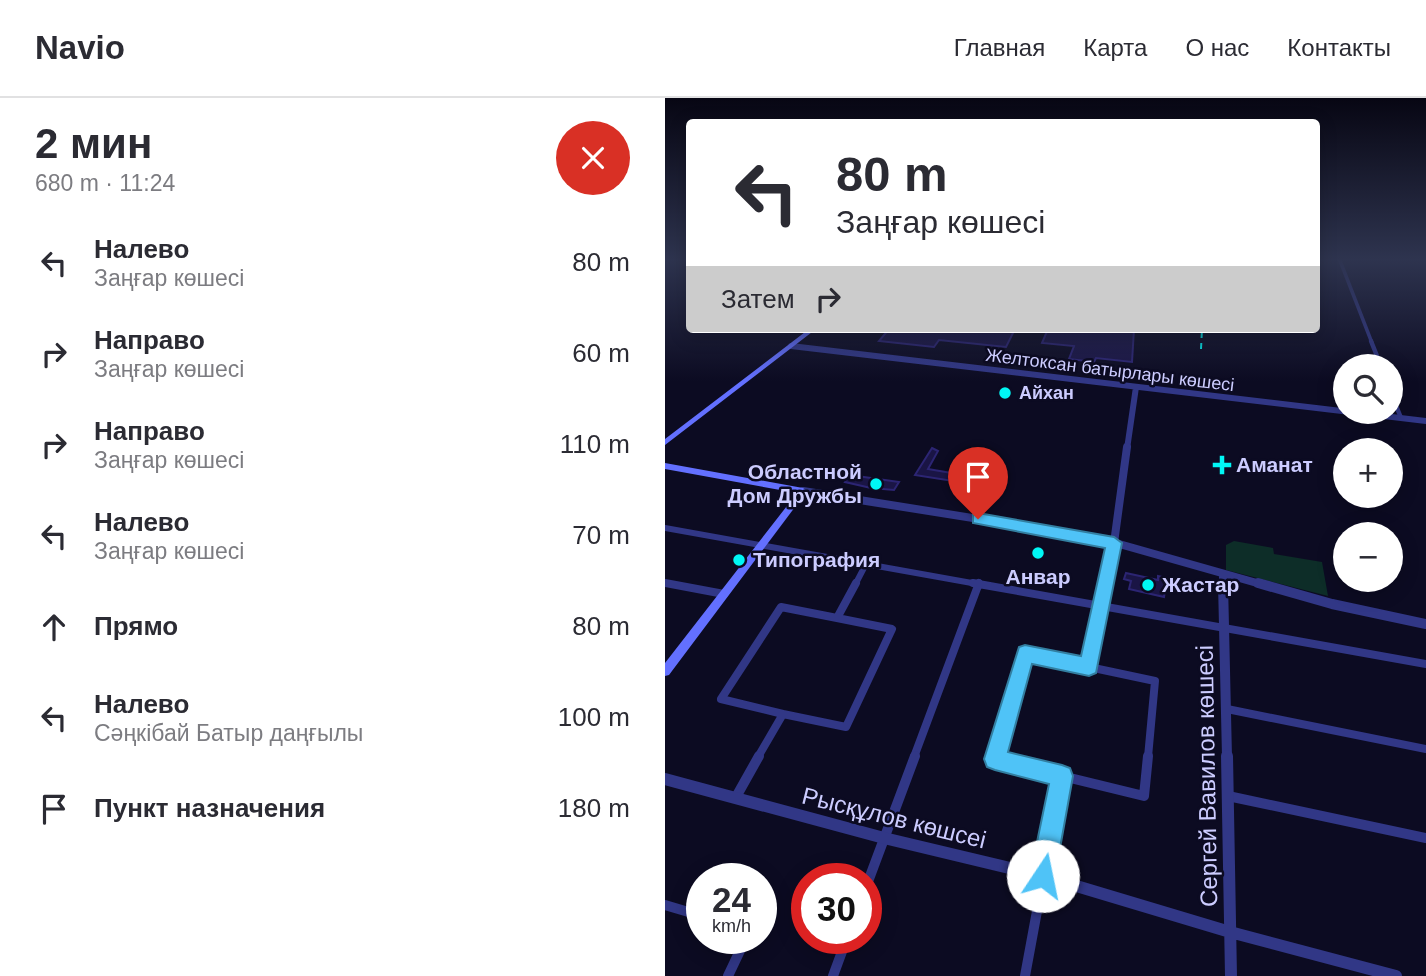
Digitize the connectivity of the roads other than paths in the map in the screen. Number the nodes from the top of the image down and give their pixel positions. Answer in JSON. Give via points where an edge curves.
{"nodes":[{"id":1,"x":1355,"y":299,"type":"edge"},
{"id":2,"x":808,"y":333,"type":"edge"},
{"id":3,"x":791,"y":346,"type":"junction"},
{"id":4,"x":1376,"y":354,"type":"edge"},
{"id":5,"x":1136,"y":387,"type":"junction"},
{"id":6,"x":1333,"y":410,"type":"edge"},
{"id":7,"x":1403,"y":418,"type":"edge"},
{"id":8,"x":1426,"y":421,"type":"edge"},
{"id":9,"x":665,"y":443,"type":"edge"},
{"id":10,"x":665,"y":466,"type":"edge"},
{"id":11,"x":803,"y":491,"type":"junction"},
{"id":12,"x":665,"y":528,"type":"edge"},
{"id":13,"x":1114,"y":543,"type":"junction"},
{"id":14,"x":761,"y":546,"type":"junction"},
{"id":15,"x":867,"y":562,"type":"junction"},
{"id":16,"x":1223,"y":576,"type":"junction"},
{"id":17,"x":979,"y":582,"type":"junction"},
{"id":18,"x":665,"y":583,"type":"edge"},
{"id":19,"x":724,"y":594,"type":"junction"},
{"id":20,"x":1100,"y":607,"type":"junction"},
{"id":21,"x":837,"y":618,"type":"junction"},
{"id":22,"x":1426,"y":624,"type":"edge"},
{"id":23,"x":1226,"y":627,"type":"junction"},
{"id":24,"x":1426,"y":664,"type":"edge"},
{"id":25,"x":1089,"y":667,"type":"junction"},
{"id":26,"x":665,"y":671,"type":"edge"},
{"id":27,"x":1227,"y":709,"type":"junction"},
{"id":28,"x":783,"y":714,"type":"junction"},
{"id":29,"x":1426,"y":749,"type":"edge"},
{"id":30,"x":1062,"y":776,"type":"junction"},
{"id":31,"x":665,"y":779,"type":"edge"},
{"id":32,"x":1227,"y":796,"type":"junction"},
{"id":33,"x":735,"y":798,"type":"junction"},
{"id":34,"x":884,"y":838,"type":"junction"},
{"id":35,"x":1426,"y":838,"type":"edge"},
{"id":36,"x":875,"y":863,"type":"edge"},
{"id":37,"x":1043,"y":876,"type":"junction"},
{"id":38,"x":665,"y":905,"type":"edge"},
{"id":39,"x":686,"y":911,"type":"edge"},
{"id":40,"x":1230,"y":932,"type":"junction"},
{"id":41,"x":737,"y":954,"type":"edge"},
{"id":42,"x":841,"y":954,"type":"edge"},
{"id":43,"x":727,"y":976,"type":"edge"},
{"id":44,"x":833,"y":976,"type":"edge"},
{"id":45,"x":1025,"y":976,"type":"edge"},
{"id":46,"x":1231,"y":976,"type":"edge"},
{"id":47,"x":1396,"y":976,"type":"edge"}],
"edges":[{"from":1,"to":4,"type":"street"},
{"from":2,"to":3,"type":"main road"},
{"from":3,"to":5,"type":"street","name":"Желтоксан батырлары көшесі"},
{"from":3,"to":9,"type":"main road"},
{"from":5,"to":6,"type":"street","name":"Желтоксан батырлары көшесі"},
{"from":5,"to":13,"type":"street"},
{"from":7,"to":8,"type":"street","name":"Желтоксан батырлары көшесі"},
{"from":10,"to":11,"type":"main road"},
{"from":11,"to":13,"type":"street"},
{"from":11,"to":14,"type":"main road"},
{"from":12,"to":14,"type":"street"},
{"from":13,"to":16,"type":"street"},
{"from":13,"to":20,"type":"street"},
{"from":14,"to":15,"type":"street"},
{"from":14,"to":19,"type":"main road"},
{"from":15,"to":17,"type":"street"},
{"from":15,"to":21,"type":"street"},
{"from":16,"to":22,"type":"street"},
{"from":16,"to":23,"type":"street","name":"Сергей Вавилов көшесі"},
{"from":17,"to":20,"type":"street"},
{"from":17,"to":34,"type":"street"},
{"from":18,"to":19,"type":"street"},
{"from":19,"to":26,"type":"main road"},
{"from":20,"to":23,"type":"street"},
{"from":20,"to":25,"type":"street"},
{"from":21,"to":28,"type":"street","via":[[892,629],[846,727]]},
{"from":21,"to":28,"type":"street","via":[[782,607],[721,699]]},
{"from":23,"to":24,"type":"street"},
{"from":23,"to":27,"type":"street","name":"Сергей Вавилов көшесі"},
{"from":25,"to":30,"type":"street","via":[[1025,653],[995,759]]},
{"from":25,"to":30,"type":"street","via":[[1155,681],[1144,796]]},
{"from":27,"to":29,"type":"street"},
{"from":27,"to":32,"type":"street","name":"Сергей Вавилов көшесі"},
{"from":28,"to":33,"type":"street"},
{"from":30,"to":37,"type":"street"},
{"from":31,"to":33,"type":"street","name":"Рысқұлов көшсеі"},
{"from":32,"to":35,"type":"street"},
{"from":32,"to":40,"type":"street","name":"Сергей Вавилов көшесі"},
{"from":33,"to":34,"type":"street","name":"Рысқұлов көшсеі"},
{"from":34,"to":36,"type":"street"},
{"from":34,"to":37,"type":"street","name":"Рысқұлов көшсеі"},
{"from":37,"to":40,"type":"street","name":"Рысқұлов көшсеі"},
{"from":37,"to":45,"type":"street"},
{"from":38,"to":39,"type":"street"},
{"from":40,"to":46,"type":"street","name":"Сергей Вавилов көшесі"},
{"from":40,"to":47,"type":"street","name":"Рысқұлов көшсеі"},
{"from":41,"to":43,"type":"street"},
{"from":42,"to":44,"type":"street"}]}
